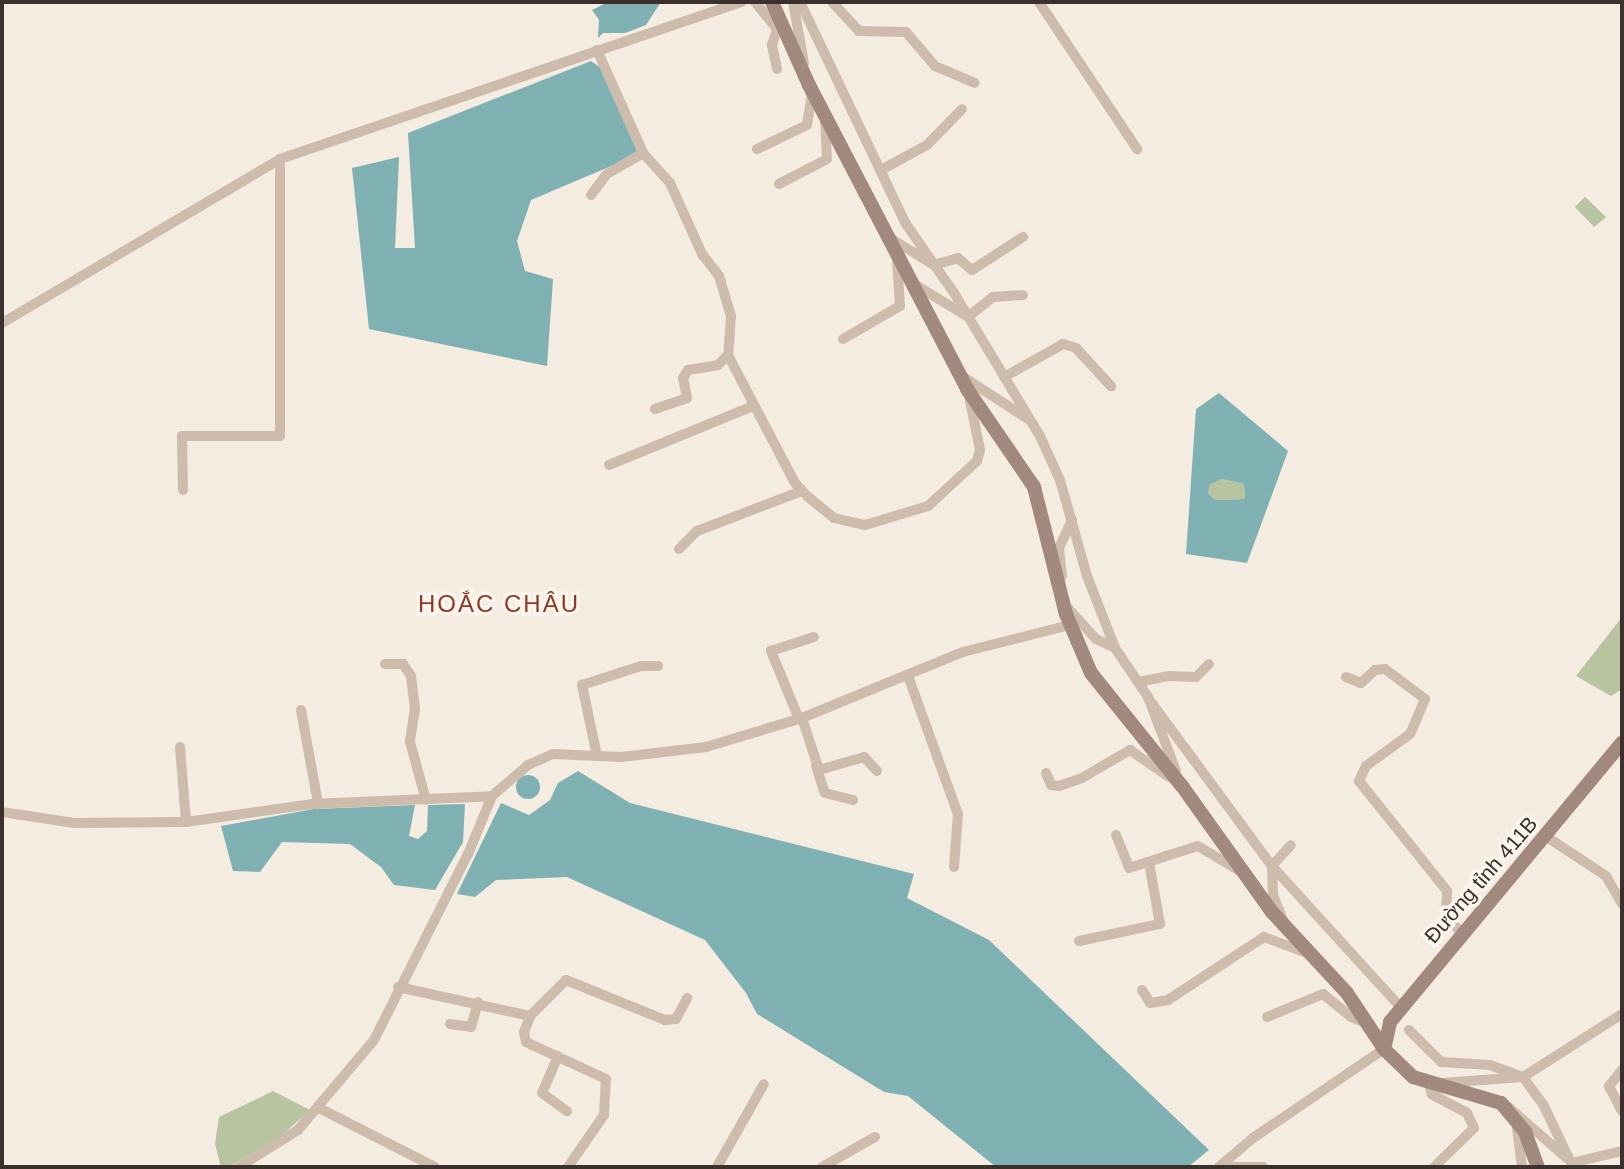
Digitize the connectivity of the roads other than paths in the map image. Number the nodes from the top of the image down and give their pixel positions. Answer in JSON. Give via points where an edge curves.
{"nodes":[{"id":1,"x":742,"y":2,"type":"edge"},
{"id":2,"x":755,"y":2,"type":"edge"},
{"id":3,"x":772,"y":2,"type":"edge"},
{"id":4,"x":793,"y":2,"type":"edge"},
{"id":5,"x":800,"y":2,"type":"edge"},
{"id":6,"x":832,"y":2,"type":"edge"},
{"id":7,"x":1039,"y":2,"type":"edge"},
{"id":8,"x":778,"y":24,"type":"junction"},
{"id":9,"x":597,"y":50,"type":"junction"},
{"id":10,"x":777,"y":69,"type":"dead end"},
{"id":11,"x":975,"y":83,"type":"dead end"},
{"id":12,"x":810,"y":89,"type":"junction"},
{"id":13,"x":962,"y":109,"type":"dead end"},
{"id":14,"x":824,"y":115,"type":"junction"},
{"id":15,"x":757,"y":149,"type":"dead end"},
{"id":16,"x":1137,"y":149,"type":"dead end"},
{"id":17,"x":643,"y":153,"type":"junction"},
{"id":18,"x":280,"y":159,"type":"junction"},
{"id":19,"x":881,"y":170,"type":"junction"},
{"id":20,"x":779,"y":184,"type":"dead end"},
{"id":21,"x":591,"y":195,"type":"dead end"},
{"id":22,"x":1023,"y":237,"type":"dead end"},
{"id":23,"x":891,"y":243,"type":"junction"},
{"id":24,"x":934,"y":265,"type":"junction"},
{"id":25,"x":914,"y":284,"type":"junction"},
{"id":26,"x":1023,"y":295,"type":"dead end"},
{"id":27,"x":968,"y":317,"type":"junction"},
{"id":28,"x":2,"y":323,"type":"edge"},
{"id":29,"x":843,"y":340,"type":"dead end"},
{"id":30,"x":728,"y":355,"type":"junction"},
{"id":31,"x":1004,"y":377,"type":"junction"},
{"id":32,"x":965,"y":382,"type":"junction"},
{"id":33,"x":1111,"y":386,"type":"dead end"},
{"id":34,"x":754,"y":406,"type":"junction"},
{"id":35,"x":654,"y":409,"type":"dead end"},
{"id":36,"x":1031,"y":421,"type":"junction"},
{"id":37,"x":609,"y":465,"type":"dead end"},
{"id":38,"x":183,"y":490,"type":"dead end"},
{"id":39,"x":802,"y":491,"type":"junction"},
{"id":40,"x":1072,"y":520,"type":"junction"},
{"id":41,"x":679,"y":549,"type":"dead end"},
{"id":42,"x":1063,"y":599,"type":"junction"},
{"id":43,"x":1070,"y":625,"type":"junction"},
{"id":44,"x":814,"y":637,"type":"dead end"},
{"id":45,"x":1115,"y":648,"type":"junction"},
{"id":46,"x":385,"y":664,"type":"dead end"},
{"id":47,"x":1209,"y":664,"type":"dead end"},
{"id":48,"x":658,"y":667,"type":"dead end"},
{"id":49,"x":908,"y":676,"type":"junction"},
{"id":50,"x":1346,"y":677,"type":"dead end"},
{"id":51,"x":1138,"y":682,"type":"junction"},
{"id":52,"x":1148,"y":697,"type":"junction"},
{"id":53,"x":301,"y":710,"type":"dead end"},
{"id":54,"x":800,"y":718,"type":"junction"},
{"id":55,"x":1622,"y":743,"type":"edge"},
{"id":56,"x":180,"y":747,"type":"dead end"},
{"id":57,"x":597,"y":756,"type":"junction"},
{"id":58,"x":816,"y":766,"type":"junction"},
{"id":59,"x":877,"y":771,"type":"dead end"},
{"id":60,"x":1046,"y":773,"type":"dead end"},
{"id":61,"x":1182,"y":786,"type":"junction"},
{"id":62,"x":492,"y":796,"type":"junction"},
{"id":63,"x":426,"y":800,"type":"junction"},
{"id":64,"x":853,"y":800,"type":"dead end"},
{"id":65,"x":318,"y":804,"type":"junction"},
{"id":66,"x":2,"y":812,"type":"edge"},
{"id":67,"x":186,"y":822,"type":"junction"},
{"id":68,"x":1116,"y":835,"type":"dead end"},
{"id":69,"x":1547,"y":837,"type":"junction"},
{"id":70,"x":1292,"y":845,"type":"dead end"},
{"id":71,"x":1149,"y":863,"type":"junction"},
{"id":72,"x":1272,"y":866,"type":"junction"},
{"id":73,"x":954,"y":867,"type":"dead end"},
{"id":74,"x":1245,"y":874,"type":"junction"},
{"id":75,"x":1622,"y":904,"type":"edge"},
{"id":76,"x":1288,"y":930,"type":"junction"},
{"id":77,"x":1461,"y":932,"type":"junction"},
{"id":78,"x":1079,"y":941,"type":"dead end"},
{"id":79,"x":1314,"y":956,"type":"junction"},
{"id":80,"x":398,"y":987,"type":"junction"},
{"id":81,"x":1142,"y":990,"type":"dead end"},
{"id":82,"x":687,"y":998,"type":"dead end"},
{"id":83,"x":478,"y":1002,"type":"junction"},
{"id":84,"x":1401,"y":1008,"type":"junction"},
{"id":85,"x":1622,"y":1014,"type":"edge"},
{"id":86,"x":530,"y":1016,"type":"junction"},
{"id":87,"x":1267,"y":1017,"type":"dead end"},
{"id":88,"x":1367,"y":1023,"type":"junction"},
{"id":89,"x":450,"y":1024,"type":"dead end"},
{"id":90,"x":1409,"y":1030,"type":"dead end"},
{"id":91,"x":1384,"y":1049,"type":"junction"},
{"id":92,"x":558,"y":1056,"type":"junction"},
{"id":93,"x":1622,"y":1070,"type":"edge"},
{"id":94,"x":1523,"y":1077,"type":"junction"},
{"id":95,"x":764,"y":1084,"type":"dead end"},
{"id":96,"x":1429,"y":1084,"type":"junction"},
{"id":97,"x":1501,"y":1103,"type":"junction"},
{"id":98,"x":319,"y":1108,"type":"junction"},
{"id":99,"x":567,"y":1111,"type":"dead end"},
{"id":100,"x":1622,"y":1111,"type":"edge"},
{"id":101,"x":1516,"y":1119,"type":"junction"},
{"id":102,"x":875,"y":1137,"type":"dead end"},
{"id":103,"x":1622,"y":1151,"type":"edge"},
{"id":104,"x":1571,"y":1165,"type":"edge"},
{"id":105,"x":239,"y":1167,"type":"edge"},
{"id":106,"x":435,"y":1167,"type":"edge"},
{"id":107,"x":568,"y":1167,"type":"edge"},
{"id":108,"x":717,"y":1167,"type":"edge"},
{"id":109,"x":822,"y":1167,"type":"edge"},
{"id":110,"x":1219,"y":1167,"type":"edge"},
{"id":111,"x":1263,"y":1167,"type":"edge"},
{"id":112,"x":1434,"y":1167,"type":"edge"},
{"id":113,"x":1522,"y":1167,"type":"edge"},
{"id":114,"x":1538,"y":1167,"type":"edge"}],
"edges":[{"from":1,"to":9,"type":"street"},
{"from":2,"to":8,"type":"street"},
{"from":3,"to":8,"type":"main road"},
{"from":4,"to":12,"type":"street"},
{"from":5,"to":19,"type":"street"},
{"from":6,"to":11,"type":"street","via":[[859,31],[906,32],[935,66]]},
{"from":7,"to":16,"type":"street"},
{"from":8,"to":10,"type":"street","via":[[772,45]]},
{"from":8,"to":12,"type":"main road"},
{"from":9,"to":17,"type":"street"},
{"from":9,"to":18,"type":"street"},
{"from":12,"to":14,"type":"main road"},
{"from":12,"to":15,"type":"street","via":[[807,125]]},
{"from":13,"to":19,"type":"street","via":[[927,145]]},
{"from":14,"to":20,"type":"street","via":[[827,159]]},
{"from":14,"to":23,"type":"main road"},
{"from":17,"to":21,"type":"street","via":[[607,174]]},
{"from":17,"to":30,"type":"street","via":[[670,183],[702,254],[719,276],[731,316]]},
{"from":18,"to":28,"type":"street"},
{"from":18,"to":38,"type":"street","via":[[280,436],[182,436]]},
{"from":19,"to":24,"type":"street","via":[[906,225]]},
{"from":22,"to":24,"type":"street","via":[[975,270],[958,258]]},
{"from":23,"to":24,"type":"street"},
{"from":23,"to":25,"type":"main road"},
{"from":23,"to":29,"type":"street","via":[[900,306]]},
{"from":24,"to":27,"type":"street"},
{"from":25,"to":27,"type":"street"},
{"from":25,"to":32,"type":"main road"},
{"from":26,"to":27,"type":"street","via":[[993,297]]},
{"from":27,"to":31,"type":"street"},
{"from":30,"to":34,"type":"street"},
{"from":30,"to":35,"type":"street","via":[[718,365],[688,370],[683,378],[687,398]]},
{"from":31,"to":33,"type":"street","via":[[1063,344],[1076,348]]},
{"from":31,"to":36,"type":"street"},
{"from":32,"to":36,"type":"street"},
{"from":32,"to":39,"type":"street","via":[[980,450],[977,461],[928,506],[888,522],[847,523],[834,519]]},
{"from":32,"to":42,"type":"main road","via":[[1034,487]]},
{"from":34,"to":37,"type":"street"},
{"from":34,"to":39,"type":"street"},
{"from":36,"to":40,"type":"street","via":[[1060,480]]},
{"from":39,"to":41,"type":"street","via":[[697,531]]},
{"from":40,"to":42,"type":"street","via":[[1059,548]]},
{"from":40,"to":45,"type":"street"},
{"from":42,"to":43,"type":"main road"},
{"from":42,"to":45,"type":"street","via":[[1096,639]]},
{"from":43,"to":49,"type":"street","via":[[963,652]]},
{"from":43,"to":61,"type":"main road","via":[[1091,673]]},
{"from":44,"to":54,"type":"street","via":[[771,651]]},
{"from":45,"to":51,"type":"street"},
{"from":46,"to":63,"type":"street","via":[[403,664],[411,676],[415,709],[411,755]]},
{"from":47,"to":51,"type":"street","via":[[1194,678],[1170,676]]},
{"from":48,"to":57,"type":"street","via":[[641,666],[582,685]]},
{"from":49,"to":54,"type":"street"},
{"from":49,"to":73,"type":"street","via":[[958,814]]},
{"from":50,"to":77,"type":"street","via":[[1361,683],[1375,670],[1385,669],[1425,699],[1411,732],[1366,766],[1359,781],[1447,891],[1446,917]]},
{"from":51,"to":52,"type":"street"},
{"from":52,"to":61,"type":"street"},
{"from":52,"to":72,"type":"street"},
{"from":53,"to":65,"type":"street"},
{"from":54,"to":57,"type":"street","via":[[696,749]]},
{"from":54,"to":58,"type":"street"},
{"from":55,"to":69,"type":"main road","name":"Đường tỉnh 411B"},
{"from":56,"to":67,"type":"street"},
{"from":57,"to":62,"type":"street","via":[[553,754],[528,765]]},
{"from":58,"to":59,"type":"street","via":[[825,769],[864,757]]},
{"from":58,"to":64,"type":"street","via":[[825,793]]},
{"from":60,"to":61,"type":"street","via":[[1051,785],[1059,786],[1130,750]]},
{"from":61,"to":74,"type":"main road"},
{"from":62,"to":63,"type":"street"},
{"from":62,"to":80,"type":"street","via":[[468,854]]},
{"from":63,"to":65,"type":"street"},
{"from":65,"to":67,"type":"street"},
{"from":66,"to":67,"type":"street","via":[[74,823]]},
{"from":68,"to":71,"type":"street","via":[[1129,868]]},
{"from":69,"to":75,"type":"street","via":[[1606,876]]},
{"from":69,"to":77,"type":"main road","name":"Đường tỉnh 411B"},
{"from":70,"to":72,"type":"street"},
{"from":71,"to":74,"type":"street","via":[[1198,846]]},
{"from":71,"to":78,"type":"street","via":[[1160,924]]},
{"from":72,"to":76,"type":"street","via":[[1273,895]]},
{"from":72,"to":84,"type":"street"},
{"from":74,"to":76,"type":"main road"},
{"from":76,"to":79,"type":"main road"},
{"from":77,"to":84,"type":"main road","name":"Đường tỉnh 411B"},
{"from":79,"to":81,"type":"street","via":[[1264,937],[1168,1000],[1150,1003]]},
{"from":79,"to":88,"type":"main road"},
{"from":80,"to":83,"type":"street"},
{"from":80,"to":98,"type":"street","via":[[374,1040]]},
{"from":82,"to":86,"type":"street","via":[[676,1019],[665,1020],[566,980]]},
{"from":83,"to":86,"type":"street"},
{"from":83,"to":89,"type":"street","via":[[471,1027]]},
{"from":84,"to":91,"type":"main road","name":"Đường tỉnh 411B","via":[[1385,1033]]},
{"from":85,"to":94,"type":"street"},
{"from":86,"to":92,"type":"street","via":[[526,1042]]},
{"from":87,"to":88,"type":"street","via":[[1323,994],[1351,1017]]},
{"from":88,"to":91,"type":"main road"},
{"from":90,"to":94,"type":"street","via":[[1441,1062],[1490,1065]]},
{"from":91,"to":96,"type":"main road","via":[[1413,1077]]},
{"from":91,"to":110,"type":"street","via":[[1253,1138]]},
{"from":92,"to":99,"type":"street","via":[[542,1093]]},
{"from":92,"to":107,"type":"street","via":[[606,1079],[604,1115]]},
{"from":93,"to":100,"type":"street","via":[[1609,1086]]},
{"from":94,"to":96,"type":"street"},
{"from":94,"to":104,"type":"street","via":[[1544,1106]]},
{"from":95,"to":108,"type":"street"},
{"from":96,"to":97,"type":"main road"},
{"from":96,"to":112,"type":"street","via":[[1432,1094],[1469,1115],[1474,1129]]},
{"from":97,"to":101,"type":"main road"},
{"from":97,"to":104,"type":"street","via":[[1512,1107]]},
{"from":98,"to":105,"type":"street","via":[[298,1130]]},
{"from":98,"to":106,"type":"street"},
{"from":101,"to":113,"type":"street"},
{"from":101,"to":114,"type":"main road"},
{"from":102,"to":109,"type":"street"},
{"from":103,"to":104,"type":"street"},
{"from":110,"to":111,"type":"street"}]}
